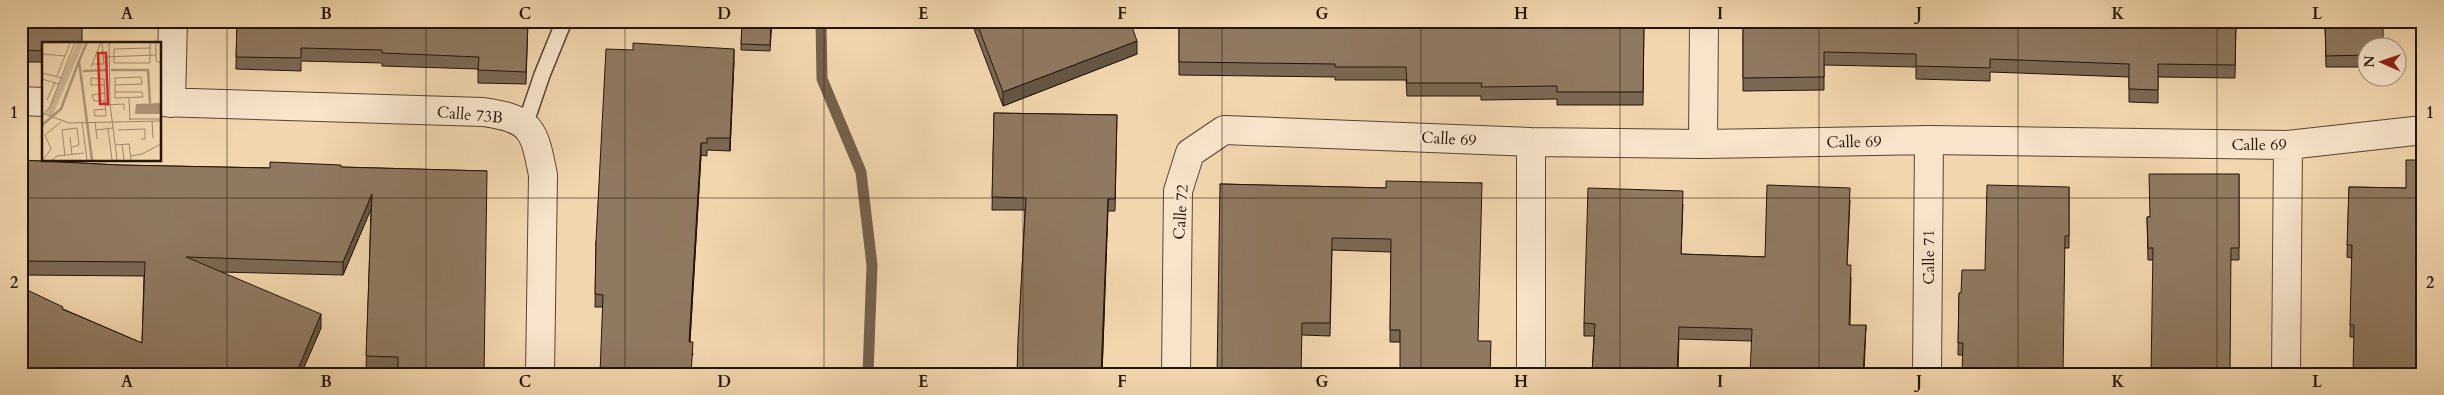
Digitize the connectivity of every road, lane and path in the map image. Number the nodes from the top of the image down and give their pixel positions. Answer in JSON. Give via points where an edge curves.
{"nodes":[{"id":1,"x":173,"y":21,"type":"edge"},
{"id":2,"x":564,"y":21,"type":"edge"},
{"id":3,"x":1704,"y":21,"type":"edge"},
{"id":4,"x":21,"y":102,"type":"edge"},
{"id":5,"x":42,"y":102,"type":"edge"},
{"id":6,"x":165,"y":103,"type":"edge"},
{"id":7,"x":525,"y":125,"type":"junction"},
{"id":8,"x":2423,"y":130,"type":"edge"},
{"id":9,"x":1284,"y":131,"type":"joint"},
{"id":10,"x":1929,"y":140,"type":"junction"},
{"id":11,"x":1531,"y":142,"type":"junction"},
{"id":12,"x":1703,"y":144,"type":"junction"},
{"id":13,"x":2288,"y":145,"type":"junction"},
{"id":14,"x":540,"y":374,"type":"edge"},
{"id":15,"x":1176,"y":374,"type":"edge"},
{"id":16,"x":1531,"y":374,"type":"edge"},
{"id":17,"x":1928,"y":374,"type":"edge"},
{"id":18,"x":2286,"y":374,"type":"edge"}],
"edges":[{"from":1,"to":6,"type":"street"},
{"from":2,"to":7,"type":"lane"},
{"from":3,"to":12,"type":"street"},
{"from":4,"to":5,"type":"street"},
{"from":6,"to":7,"type":"street","name":"Calle 73B","via":[[483,112],[505,115]]},
{"from":7,"to":14,"type":"street","name":"Calle 73B","via":[[538,147],[543,175]]},
{"from":8,"to":13,"type":"street","name":"Calle 69"},
{"from":9,"to":11,"type":"street","name":"Calle 69"},
{"from":9,"to":15,"type":"street","name":"Calle 72","via":[[1224,130],[1190,153],[1178,191]]},
{"from":10,"to":12,"type":"street","name":"Calle 69"},
{"from":10,"to":13,"type":"street","name":"Calle 69"},
{"from":10,"to":17,"type":"street","name":"Calle 71"},
{"from":11,"to":12,"type":"street","name":"Calle 69"},
{"from":11,"to":16,"type":"street"},
{"from":13,"to":18,"type":"street"}]}
